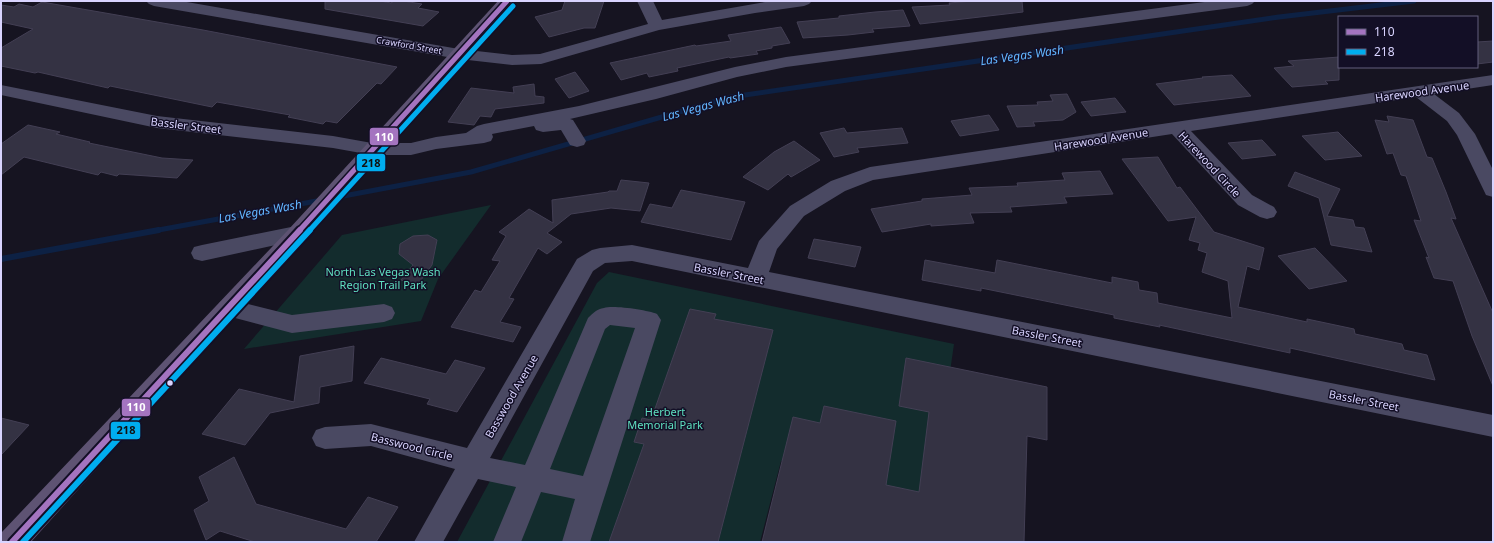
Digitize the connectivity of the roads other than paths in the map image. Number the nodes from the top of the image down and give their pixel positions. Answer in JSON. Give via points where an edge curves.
{"nodes":[{"id":1,"x":154,"y":1,"type":"edge"},
{"id":2,"x":506,"y":1,"type":"edge"},
{"id":3,"x":645,"y":1,"type":"edge"},
{"id":4,"x":804,"y":1,"type":"edge"},
{"id":5,"x":1247,"y":1,"type":"edge"},
{"id":6,"x":657,"y":26,"type":"junction"},
{"id":7,"x":459,"y":54,"type":"junction"},
{"id":8,"x":1493,"y":80,"type":"edge"},
{"id":9,"x":1,"y":90,"type":"edge"},
{"id":10,"x":1419,"y":91,"type":"junction"},
{"id":11,"x":21,"y":95,"type":"junction"},
{"id":12,"x":1,"y":109,"type":"edge"},
{"id":13,"x":1176,"y":127,"type":"junction"},
{"id":14,"x":470,"y":139,"type":"junction"},
{"id":15,"x":577,"y":141,"type":"dead end"},
{"id":16,"x":372,"y":149,"type":"junction"},
{"id":17,"x":1493,"y":190,"type":"edge"},
{"id":18,"x":1267,"y":212,"type":"dead end"},
{"id":19,"x":299,"y":230,"type":"junction"},
{"id":20,"x":202,"y":253,"type":"dead end"},
{"id":21,"x":600,"y":256,"type":"joint"},
{"id":22,"x":756,"y":278,"type":"junction"},
{"id":23,"x":228,"y":308,"type":"junction"},
{"id":24,"x":384,"y":313,"type":"dead end"},
{"id":25,"x":1493,"y":426,"type":"edge"},
{"id":26,"x":325,"y":438,"type":"dead end"},
{"id":27,"x":473,"y":462,"type":"junction"},
{"id":28,"x":531,"y":478,"type":"junction"},
{"id":29,"x":592,"y":490,"type":"junction"},
{"id":30,"x":12,"y":542,"type":"edge"},
{"id":31,"x":428,"y":542,"type":"edge"},
{"id":32,"x":506,"y":542,"type":"edge"},
{"id":33,"x":576,"y":542,"type":"edge"}],
"edges":[{"from":1,"to":7,"type":"street","name":"Crawford Street"},
{"from":2,"to":7,"type":"main road"},
{"from":3,"to":6,"type":"street"},
{"from":4,"to":6,"type":"street","name":"Crawford Street"},
{"from":5,"to":14,"type":"street","via":[[786,62],[735,72],[650,96],[579,112],[484,130]]},
{"from":6,"to":7,"type":"street","name":"Crawford Street","via":[[541,59],[512,60]]},
{"from":7,"to":16,"type":"main road"},
{"from":8,"to":10,"type":"street","name":"Harewood Avenue"},
{"from":9,"to":11,"type":"street","name":"Bassler Street"},
{"from":10,"to":13,"type":"street","name":"Harewood Avenue"},
{"from":10,"to":17,"type":"street","via":[[1453,117],[1466,134]]},
{"from":11,"to":12,"type":"street"},
{"from":11,"to":16,"type":"street","name":"Bassler Street","via":[[157,122],[333,142]]},
{"from":13,"to":18,"type":"street","name":"Harewood Circle","via":[[1245,200]]},
{"from":13,"to":22,"type":"street","name":"Harewood Avenue","via":[[864,176],[838,186],[797,211],[767,246]]},
{"from":14,"to":15,"type":"street","name":"Bassler Street","via":[[566,124]]},
{"from":14,"to":16,"type":"street","name":"Bassler Street","via":[[411,149]]},
{"from":16,"to":19,"type":"main road"},
{"from":19,"to":20,"type":"street"},
{"from":19,"to":23,"type":"main road"},
{"from":21,"to":22,"type":"street","name":"Bassler Street","via":[[632,253]]},
{"from":21,"to":27,"type":"street","name":"Basswood Avenue","via":[[585,265]]},
{"from":22,"to":25,"type":"street","name":"Bassler Street"},
{"from":23,"to":24,"type":"street","via":[[292,324]]},
{"from":23,"to":30,"type":"main road"},
{"from":26,"to":27,"type":"street","name":"Basswood Circle","via":[[371,435]]},
{"from":27,"to":28,"type":"street","name":"Basswood Circle","via":[[484,469]]},
{"from":27,"to":31,"type":"street","name":"Basswood Avenue"},
{"from":28,"to":29,"type":"street","name":"Basswood Circle"},
{"from":28,"to":29,"type":"street","via":[[596,324],[606,316],[650,320]]},
{"from":28,"to":32,"type":"street"},
{"from":29,"to":33,"type":"street"}]}
